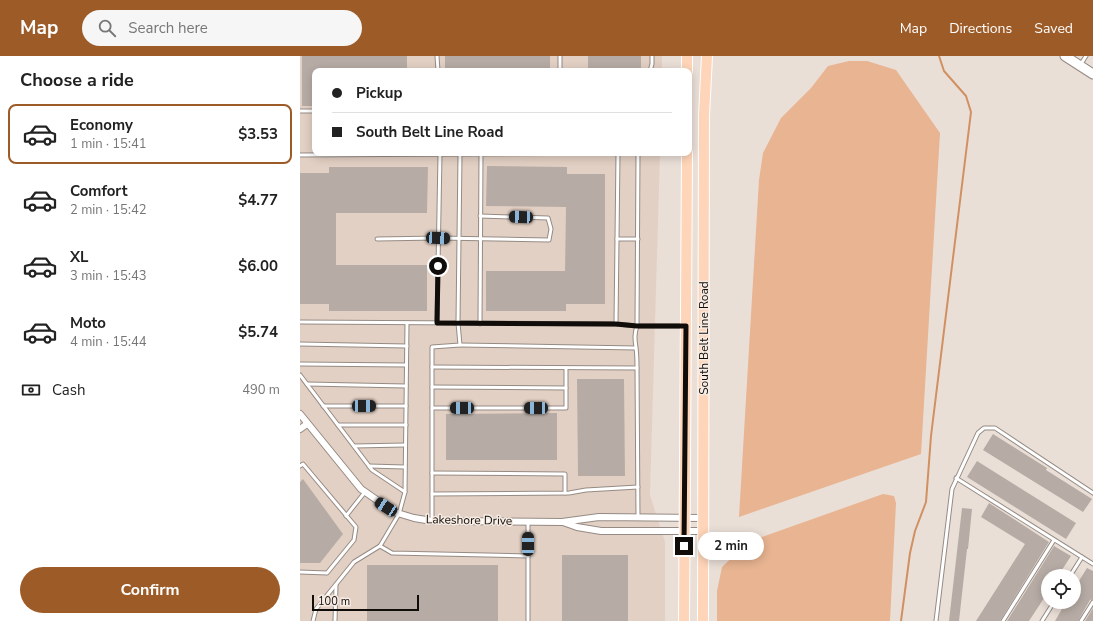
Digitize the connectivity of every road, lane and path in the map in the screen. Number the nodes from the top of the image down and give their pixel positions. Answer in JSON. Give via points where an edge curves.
{"nodes":[{"id":1,"x":437,"y":56,"type":"edge"},
{"id":2,"x":560,"y":56,"type":"edge"},
{"id":3,"x":652,"y":56,"type":"edge"},
{"id":4,"x":687,"y":56,"type":"edge"},
{"id":5,"x":707,"y":56,"type":"edge"},
{"id":6,"x":1065,"y":56,"type":"edge"},
{"id":7,"x":1086,"y":56,"type":"edge"},
{"id":8,"x":1080,"y":65,"type":"junction"},
{"id":9,"x":438,"y":68,"type":"edge"},
{"id":10,"x":560,"y":68,"type":"edge"},
{"id":11,"x":651,"y":68,"type":"edge"},
{"id":12,"x":687,"y":68,"type":"edge"},
{"id":13,"x":1093,"y":74,"type":"edge"},
{"id":14,"x":312,"y":111,"type":"edge"},
{"id":15,"x":300,"y":112,"type":"edge"},
{"id":16,"x":300,"y":155,"type":"edge"},
{"id":17,"x":312,"y":155,"type":"edge"},
{"id":18,"x":440,"y":156,"type":"edge"},
{"id":19,"x":460,"y":156,"type":"edge"},
{"id":20,"x":481,"y":156,"type":"edge"},
{"id":21,"x":618,"y":156,"type":"edge"},
{"id":22,"x":638,"y":156,"type":"edge"},
{"id":23,"x":687,"y":156,"type":"edge"},
{"id":24,"x":480,"y":216,"type":"junction"},
{"id":25,"x":438,"y":238,"type":"junction"},
{"id":26,"x":378,"y":239,"type":"dead end"},
{"id":27,"x":459,"y":239,"type":"junction"},
{"id":28,"x":480,"y":239,"type":"junction"},
{"id":29,"x":617,"y":239,"type":"junction"},
{"id":30,"x":638,"y":239,"type":"junction"},
{"id":31,"x":300,"y":322,"type":"edge"},
{"id":32,"x":407,"y":323,"type":"junction"},
{"id":33,"x":437,"y":323,"type":"junction"},
{"id":34,"x":458,"y":323,"type":"junction"},
{"id":35,"x":480,"y":324,"type":"junction"},
{"id":36,"x":616,"y":324,"type":"junction"},
{"id":37,"x":637,"y":326,"type":"junction"},
{"id":38,"x":686,"y":326,"type":"junction"},
{"id":39,"x":704,"y":326,"type":"junction"},
{"id":40,"x":300,"y":344,"type":"edge"},
{"id":41,"x":460,"y":345,"type":"junction"},
{"id":42,"x":407,"y":346,"type":"junction"},
{"id":43,"x":636,"y":348,"type":"junction"},
{"id":44,"x":300,"y":364,"type":"edge"},
{"id":45,"x":406,"y":365,"type":"junction"},
{"id":46,"x":432,"y":367,"type":"junction"},
{"id":47,"x":566,"y":368,"type":"junction"},
{"id":48,"x":637,"y":368,"type":"junction"},
{"id":49,"x":300,"y":375,"type":"edge"},
{"id":50,"x":307,"y":384,"type":"junction"},
{"id":51,"x":406,"y":386,"type":"junction"},
{"id":52,"x":432,"y":387,"type":"junction"},
{"id":53,"x":566,"y":388,"type":"junction"},
{"id":54,"x":323,"y":406,"type":"junction"},
{"id":55,"x":406,"y":406,"type":"junction"},
{"id":56,"x":432,"y":408,"type":"junction"},
{"id":57,"x":300,"y":414,"type":"edge"},
{"id":58,"x":307,"y":424,"type":"junction"},
{"id":59,"x":338,"y":425,"type":"junction"},
{"id":60,"x":406,"y":425,"type":"junction"},
{"id":61,"x":300,"y":429,"type":"edge"},
{"id":62,"x":405,"y":445,"type":"junction"},
{"id":63,"x":354,"y":446,"type":"junction"},
{"id":64,"x":300,"y":466,"type":"edge"},
{"id":65,"x":369,"y":466,"type":"junction"},
{"id":66,"x":405,"y":467,"type":"junction"},
{"id":67,"x":432,"y":473,"type":"junction"},
{"id":68,"x":956,"y":478,"type":"junction"},
{"id":69,"x":638,"y":487,"type":"junction"},
{"id":70,"x":365,"y":492,"type":"junction"},
{"id":71,"x":404,"y":492,"type":"junction"},
{"id":72,"x":565,"y":493,"type":"junction"},
{"id":73,"x":1093,"y":493,"type":"edge"},
{"id":74,"x":432,"y":494,"type":"junction"},
{"id":75,"x":399,"y":514,"type":"junction"},
{"id":76,"x":346,"y":516,"type":"junction"},
{"id":77,"x":638,"y":517,"type":"junction"},
{"id":78,"x":684,"y":518,"type":"junction"},
{"id":79,"x":703,"y":518,"type":"junction"},
{"id":80,"x":432,"y":521,"type":"junction"},
{"id":81,"x":528,"y":522,"type":"junction"},
{"id":82,"x":562,"y":522,"type":"junction"},
{"id":83,"x":684,"y":531,"type":"junction"},
{"id":84,"x":703,"y":531,"type":"junction"},
{"id":85,"x":1054,"y":540,"type":"junction"},
{"id":86,"x":380,"y":546,"type":"junction"},
{"id":87,"x":528,"y":556,"type":"junction"},
{"id":88,"x":1082,"y":557,"type":"junction"},
{"id":89,"x":1093,"y":564,"type":"edge"},
{"id":90,"x":1074,"y":569,"type":"edge"},
{"id":91,"x":300,"y":572,"type":"edge"},
{"id":92,"x":336,"y":585,"type":"junction"},
{"id":93,"x":1093,"y":602,"type":"edge"},
{"id":94,"x":1050,"y":609,"type":"edge"},
{"id":95,"x":313,"y":621,"type":"edge"},
{"id":96,"x":335,"y":621,"type":"edge"},
{"id":97,"x":528,"y":621,"type":"edge"},
{"id":98,"x":684,"y":621,"type":"edge"},
{"id":99,"x":703,"y":621,"type":"edge"},
{"id":100,"x":936,"y":621,"type":"edge"},
{"id":101,"x":1003,"y":621,"type":"edge"},
{"id":102,"x":1042,"y":621,"type":"edge"},
{"id":103,"x":1081,"y":621,"type":"edge"}],
"edges":[{"from":1,"to":9,"type":"lane"},
{"from":2,"to":10,"type":"lane"},
{"from":3,"to":11,"type":"lane"},
{"from":4,"to":12,"type":"main road"},
{"from":5,"to":39,"type":"main road","name":"South Belt Line Road","via":[[704,123]]},
{"from":6,"to":8,"type":"street"},
{"from":7,"to":8,"type":"lane"},
{"from":8,"to":13,"type":"street"},
{"from":14,"to":15,"type":"lane"},
{"from":16,"to":17,"type":"lane"},
{"from":18,"to":25,"type":"lane"},
{"from":19,"to":27,"type":"lane"},
{"from":20,"to":24,"type":"lane"},
{"from":21,"to":29,"type":"lane"},
{"from":22,"to":30,"type":"lane"},
{"from":23,"to":38,"type":"main road","name":"South Belt Line Road"},
{"from":24,"to":28,"type":"lane"},
{"from":24,"to":28,"type":"lane","via":[[548,218],[551,229],[550,240]]},
{"from":25,"to":26,"type":"lane"},
{"from":25,"to":27,"type":"lane"},
{"from":25,"to":33,"type":"lane"},
{"from":27,"to":28,"type":"lane"},
{"from":27,"to":34,"type":"lane"},
{"from":28,"to":35,"type":"lane"},
{"from":29,"to":30,"type":"lane"},
{"from":29,"to":36,"type":"lane"},
{"from":30,"to":37,"type":"lane"},
{"from":31,"to":32,"type":"lane"},
{"from":32,"to":33,"type":"lane"},
{"from":32,"to":42,"type":"lane"},
{"from":33,"to":34,"type":"lane"},
{"from":34,"to":35,"type":"lane"},
{"from":34,"to":41,"type":"lane"},
{"from":35,"to":36,"type":"lane"},
{"from":36,"to":37,"type":"lane"},
{"from":37,"to":38,"type":"lane"},
{"from":37,"to":43,"type":"lane","via":[[634,333]]},
{"from":38,"to":39,"type":"main road"},
{"from":38,"to":78,"type":"main road","name":"South Belt Line Road"},
{"from":39,"to":79,"type":"main road","name":"South Belt Line Road"},
{"from":40,"to":42,"type":"lane"},
{"from":41,"to":43,"type":"lane"},
{"from":41,"to":46,"type":"lane","via":[[432,347]]},
{"from":42,"to":45,"type":"lane"},
{"from":43,"to":48,"type":"lane"},
{"from":44,"to":45,"type":"lane"},
{"from":45,"to":51,"type":"lane"},
{"from":46,"to":47,"type":"lane"},
{"from":46,"to":52,"type":"lane"},
{"from":47,"to":48,"type":"lane"},
{"from":47,"to":53,"type":"lane"},
{"from":48,"to":69,"type":"lane"},
{"from":49,"to":50,"type":"lane"},
{"from":50,"to":51,"type":"lane"},
{"from":50,"to":54,"type":"lane"},
{"from":51,"to":55,"type":"lane"},
{"from":52,"to":53,"type":"lane"},
{"from":52,"to":56,"type":"lane"},
{"from":53,"to":56,"type":"lane","via":[[566,408]]},
{"from":54,"to":55,"type":"lane"},
{"from":54,"to":59,"type":"lane"},
{"from":55,"to":60,"type":"lane"},
{"from":56,"to":67,"type":"lane"},
{"from":57,"to":58,"type":"street","name":"Lakeshore Drive"},
{"from":58,"to":61,"type":"street"},
{"from":58,"to":70,"type":"street","name":"Lakeshore Drive"},
{"from":59,"to":60,"type":"lane"},
{"from":59,"to":63,"type":"lane"},
{"from":60,"to":62,"type":"lane"},
{"from":62,"to":63,"type":"lane"},
{"from":62,"to":66,"type":"lane"},
{"from":63,"to":65,"type":"lane"},
{"from":64,"to":76,"type":"lane","via":[[303,464]]},
{"from":65,"to":66,"type":"lane"},
{"from":65,"to":71,"type":"lane"},
{"from":66,"to":71,"type":"lane"},
{"from":67,"to":72,"type":"lane","via":[[565,474]]},
{"from":67,"to":74,"type":"lane"},
{"from":68,"to":73,"type":"lane","via":[[978,433],[984,428],[995,428]]},
{"from":68,"to":85,"type":"lane"},
{"from":68,"to":100,"type":"lane","via":[[952,489]]},
{"from":69,"to":72,"type":"lane"},
{"from":69,"to":77,"type":"lane"},
{"from":70,"to":75,"type":"street","name":"Lakeshore Drive"},
{"from":70,"to":76,"type":"lane"},
{"from":71,"to":75,"type":"lane"},
{"from":72,"to":74,"type":"lane"},
{"from":74,"to":80,"type":"lane"},
{"from":75,"to":80,"type":"street","name":"Lakeshore Drive"},
{"from":75,"to":86,"type":"lane"},
{"from":76,"to":91,"type":"lane","via":[[356,527],[354,540],[327,573]]},
{"from":77,"to":78,"type":"street","name":"Lakeshore Drive"},
{"from":77,"to":82,"type":"street","name":"Lakeshore Drive","via":[[599,517]]},
{"from":78,"to":79,"type":"street","name":"Lakeshore Drive"},
{"from":78,"to":83,"type":"main road","name":"South Belt Line Road"},
{"from":79,"to":84,"type":"main road","name":"South Belt Line Road"},
{"from":80,"to":81,"type":"street","name":"Lakeshore Drive"},
{"from":81,"to":82,"type":"street","name":"Lakeshore Drive"},
{"from":81,"to":87,"type":"lane"},
{"from":82,"to":83,"type":"street","name":"Lakeshore Drive","via":[[601,531]]},
{"from":83,"to":84,"type":"street","name":"Lakeshore Drive"},
{"from":83,"to":98,"type":"main road","name":"South Belt Line Road"},
{"from":84,"to":99,"type":"main road","name":"South Belt Line Road"},
{"from":85,"to":88,"type":"lane"},
{"from":85,"to":101,"type":"lane"},
{"from":86,"to":87,"type":"lane","via":[[392,554]]},
{"from":86,"to":92,"type":"lane","via":[[354,562]]},
{"from":87,"to":97,"type":"lane"},
{"from":88,"to":89,"type":"lane"},
{"from":88,"to":90,"type":"lane"},
{"from":92,"to":95,"type":"lane","via":[[316,610]]},
{"from":92,"to":96,"type":"lane"},
{"from":93,"to":103,"type":"lane"},
{"from":94,"to":102,"type":"lane"}]}
